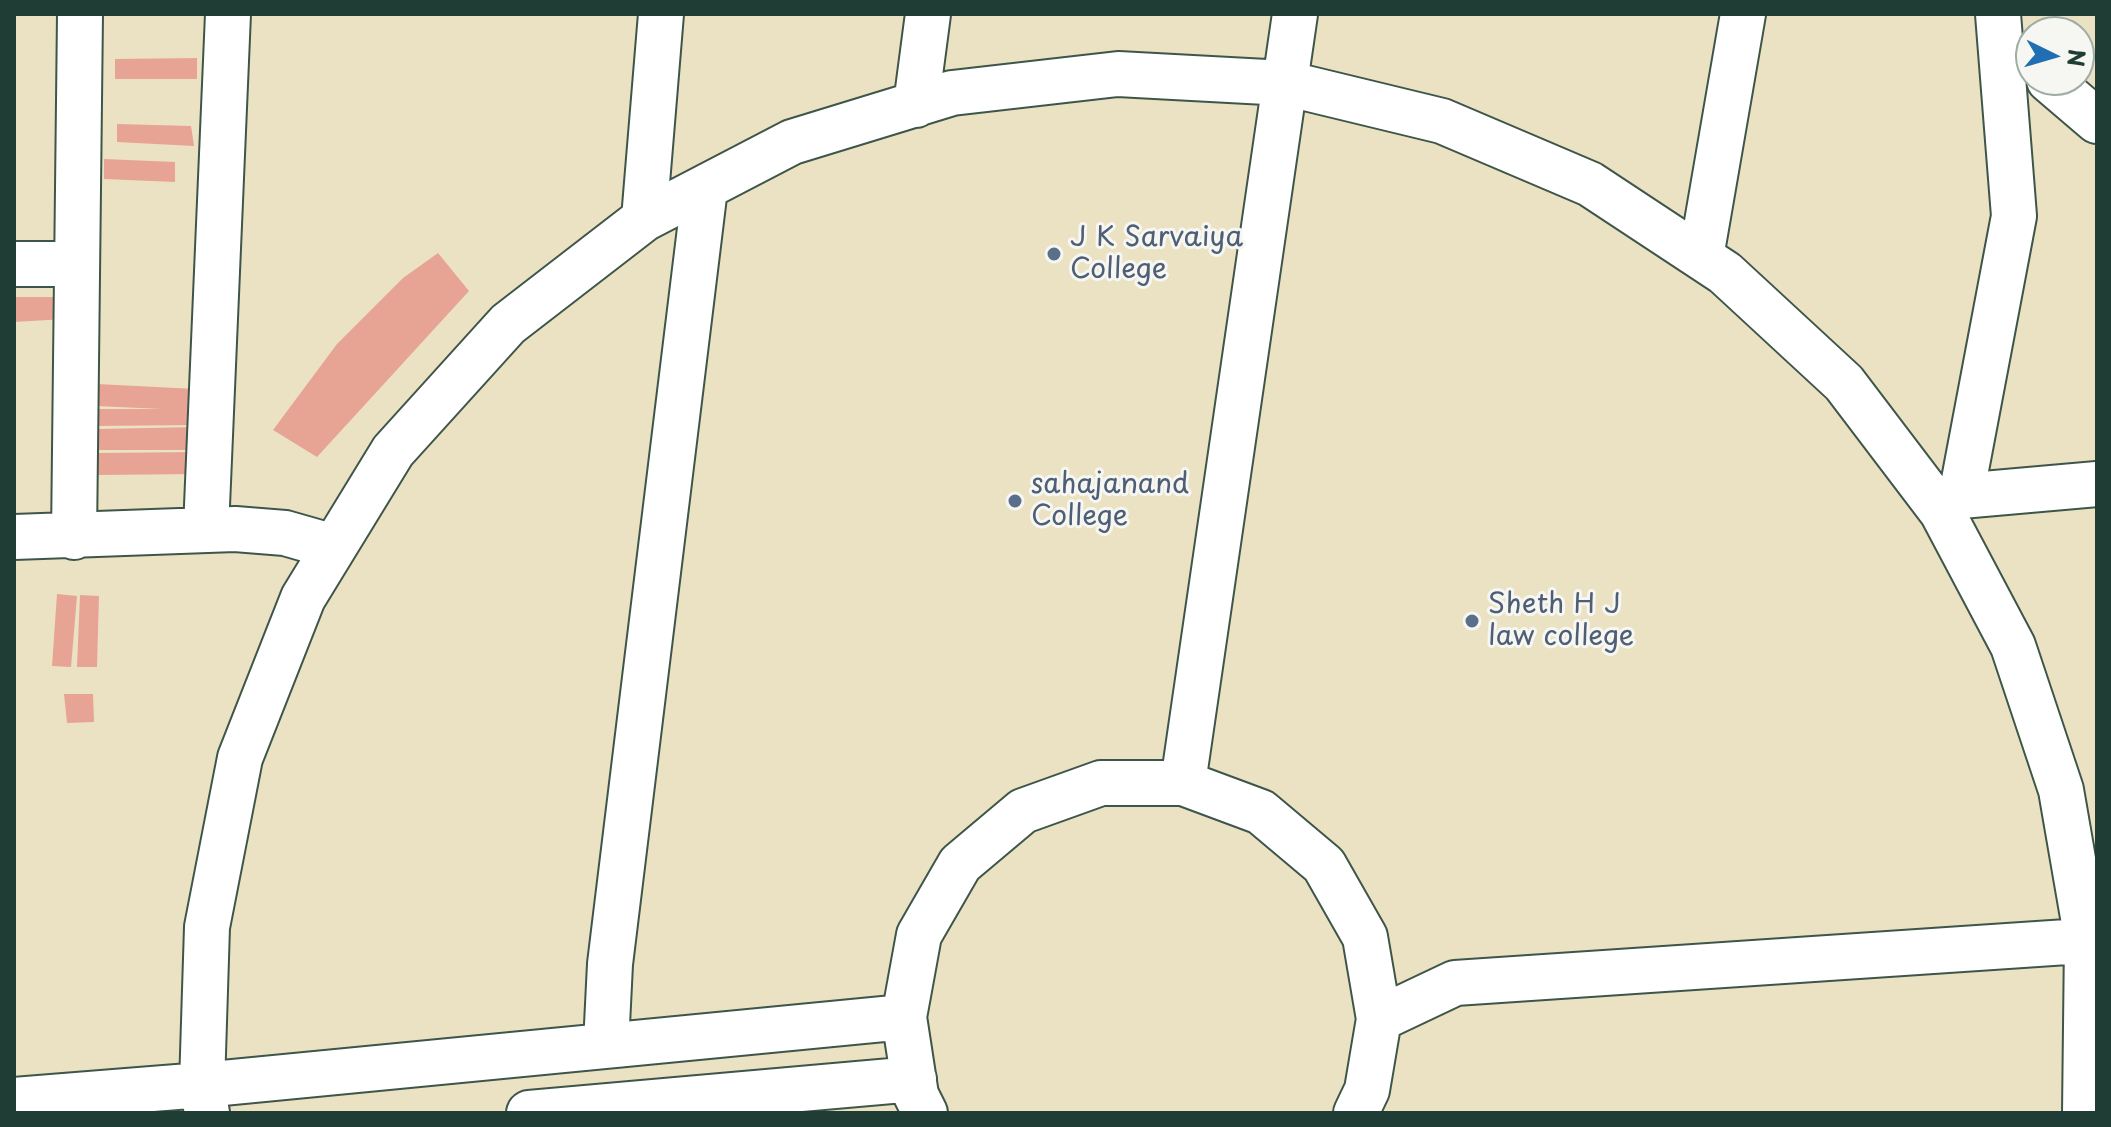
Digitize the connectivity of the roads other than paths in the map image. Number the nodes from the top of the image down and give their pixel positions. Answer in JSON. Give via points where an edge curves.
{"nodes":[{"id":1,"x":80,"y":14,"type":"edge"},
{"id":2,"x":228,"y":14,"type":"edge"},
{"id":3,"x":661,"y":14,"type":"edge"},
{"id":4,"x":928,"y":14,"type":"edge"},
{"id":5,"x":1295,"y":14,"type":"edge"},
{"id":6,"x":1743,"y":14,"type":"edge"},
{"id":7,"x":2010,"y":39,"type":"edge"},
{"id":8,"x":1285,"y":83,"type":"junction"},
{"id":9,"x":2068,"y":96,"type":"edge"},
{"id":10,"x":916,"y":105,"type":"junction"},
{"id":11,"x":2097,"y":121,"type":"edge"},
{"id":12,"x":705,"y":188,"type":"junction"},
{"id":13,"x":644,"y":219,"type":"junction"},
{"id":14,"x":1701,"y":257,"type":"junction"},
{"id":15,"x":14,"y":264,"type":"edge"},
{"id":16,"x":76,"y":264,"type":"junction"},
{"id":17,"x":2097,"y":484,"type":"edge"},
{"id":18,"x":1952,"y":504,"type":"junction"},
{"id":19,"x":206,"y":529,"type":"junction"},
{"id":20,"x":14,"y":537,"type":"edge"},
{"id":21,"x":74,"y":537,"type":"junction"},
{"id":22,"x":334,"y":547,"type":"junction"},
{"id":23,"x":1183,"y":783,"type":"junction"},
{"id":24,"x":2092,"y":940,"type":"edge"},
{"id":25,"x":904,"y":1017,"type":"junction"},
{"id":26,"x":1379,"y":1019,"type":"junction"},
{"id":27,"x":606,"y":1045,"type":"junction"},
{"id":28,"x":920,"y":1096,"type":"edge"},
{"id":29,"x":204,"y":1099,"type":"edge"},
{"id":30,"x":14,"y":1100,"type":"edge"},
{"id":31,"x":529,"y":1113,"type":"edge"},
{"id":32,"x":1356,"y":1113,"type":"edge"},
{"id":33,"x":2085,"y":1113,"type":"edge"}],
"edges":[{"from":1,"to":16,"type":"street"},
{"from":2,"to":19,"type":"street"},
{"from":3,"to":13,"type":"street"},
{"from":4,"to":10,"type":"street"},
{"from":5,"to":8,"type":"street"},
{"from":6,"to":14,"type":"street"},
{"from":7,"to":18,"type":"street","via":[[2014,216]]},
{"from":8,"to":10,"type":"street","via":[[1118,74],[952,93]]},
{"from":8,"to":14,"type":"street","via":[[1442,121],[1590,184]]},
{"from":8,"to":23,"type":"street"},
{"from":9,"to":11,"type":"street"},
{"from":10,"to":12,"type":"street","via":[[792,142]]},
{"from":12,"to":13,"type":"street"},
{"from":12,"to":27,"type":"street","via":[[610,964]]},
{"from":13,"to":22,"type":"street","via":[[508,324],[393,451]]},
{"from":14,"to":18,"type":"street","via":[[1844,383]]},
{"from":15,"to":16,"type":"street"},
{"from":16,"to":21,"type":"street"},
{"from":17,"to":18,"type":"street"},
{"from":18,"to":24,"type":"street","via":[[2018,660],[2061,790]]},
{"from":19,"to":21,"type":"street"},
{"from":19,"to":22,"type":"street","via":[[285,533]]},
{"from":20,"to":21,"type":"street"},
{"from":22,"to":29,"type":"street","via":[[303,598],[240,758],[207,927]]},
{"from":23,"to":25,"type":"street","via":[[1101,783],[1023,811],[960,864],[925,923]]},
{"from":23,"to":26,"type":"street","via":[[1261,812],[1324,865],[1365,937]]},
{"from":24,"to":26,"type":"street","via":[[1455,983]]},
{"from":24,"to":33,"type":"street"},
{"from":25,"to":27,"type":"street"},
{"from":25,"to":28,"type":"street"},
{"from":26,"to":32,"type":"street","via":[[1367,1090]]},
{"from":27,"to":29,"type":"street"},
{"from":28,"to":31,"type":"street"},
{"from":29,"to":30,"type":"street"}]}
